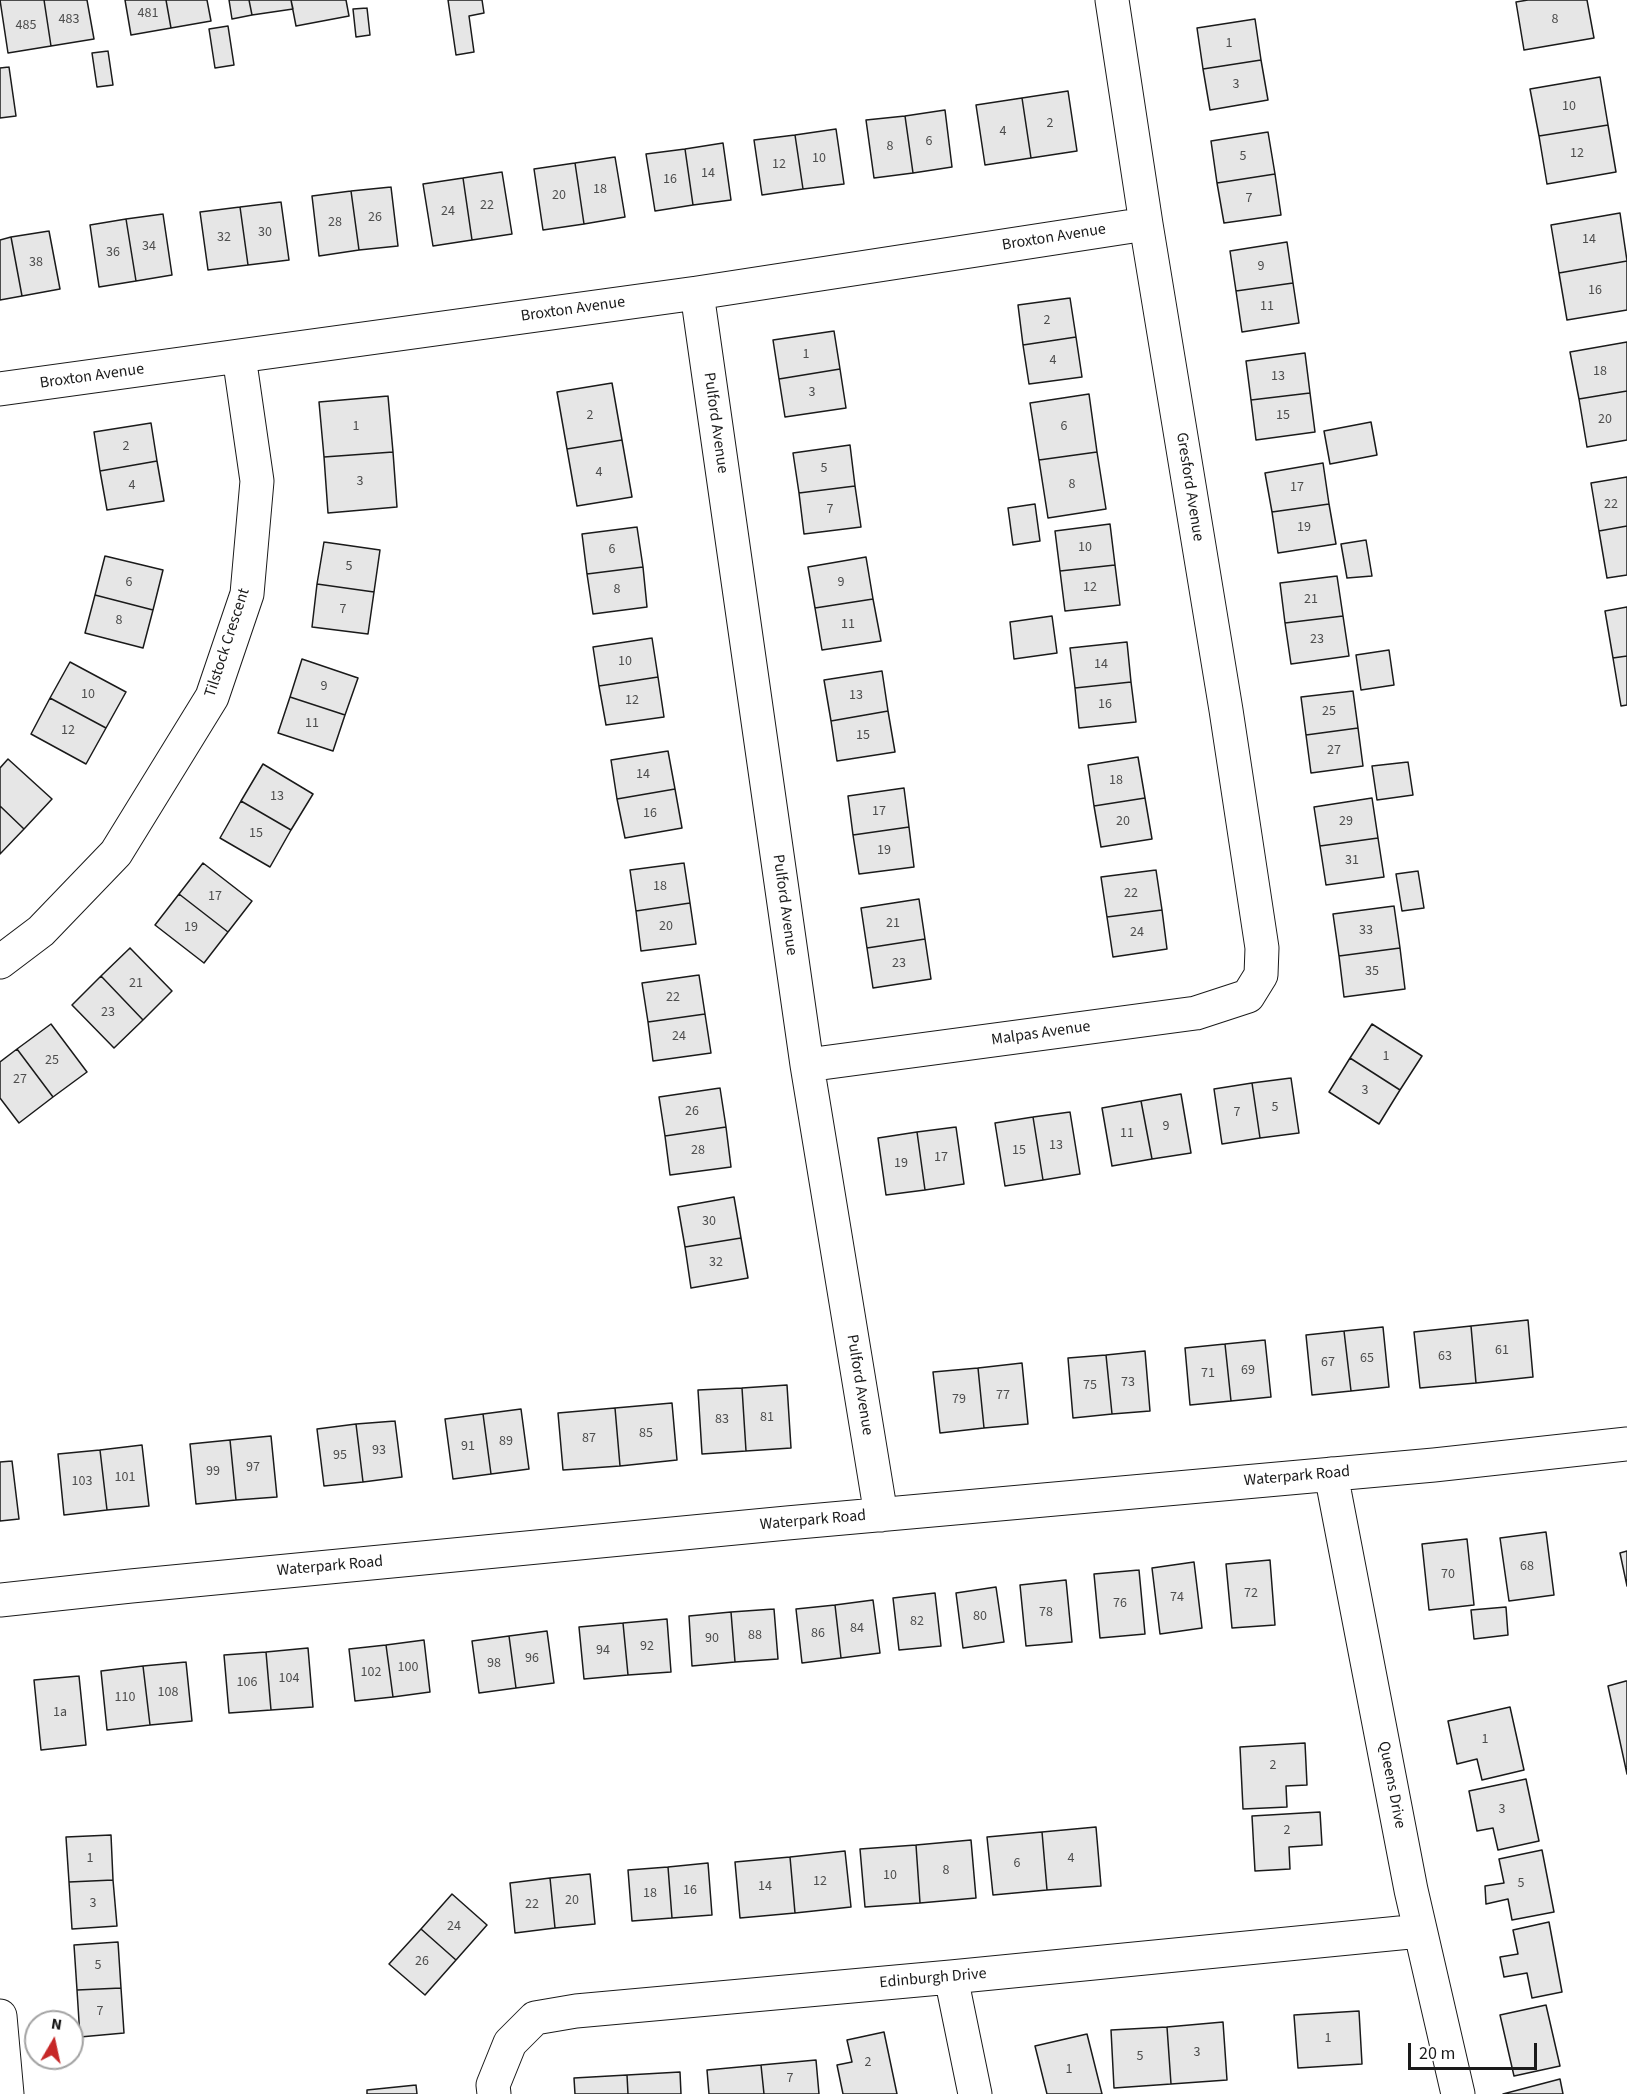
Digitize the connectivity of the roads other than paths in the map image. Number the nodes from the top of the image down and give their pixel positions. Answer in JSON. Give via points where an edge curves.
{"nodes":[{"id":1,"x":1112,"y":0,"type":"edge"},
{"id":2,"x":1146,"y":224,"type":"junction"},
{"id":3,"x":697,"y":293,"type":"junction"},
{"id":4,"x":239,"y":356,"type":"junction"},
{"id":5,"x":0,"y":389,"type":"edge"},
{"id":6,"x":0,"y":962,"type":"edge"},
{"id":7,"x":1261,"y":975,"type":"joint"},
{"id":8,"x":807,"y":1065,"type":"junction"},
{"id":9,"x":1627,"y":1444,"type":"edge"},
{"id":10,"x":1331,"y":1474,"type":"junction"},
{"id":11,"x":881,"y":1515,"type":"junction"},
{"id":12,"x":0,"y":1600,"type":"edge"},
{"id":13,"x":1420,"y":1931,"type":"junction"},
{"id":14,"x":951,"y":1977,"type":"junction"},
{"id":15,"x":0,"y":2016,"type":"edge"},
{"id":16,"x":7,"y":2094,"type":"edge"},
{"id":17,"x":494,"y":2094,"type":"edge"},
{"id":18,"x":975,"y":2094,"type":"edge"},
{"id":19,"x":1458,"y":2094,"type":"edge"}],
"edges":[{"from":1,"to":2,"type":"street","name":"Gresford Avenue"},
{"from":2,"to":3,"type":"street","name":"Broxton Avenue"},
{"from":2,"to":7,"type":"street","name":"Gresford Avenue","via":[[1226,710],[1262,948]]},
{"from":3,"to":4,"type":"street","name":"Broxton Avenue"},
{"from":3,"to":8,"type":"street","name":"Pulford Avenue"},
{"from":4,"to":5,"type":"street","name":"Broxton Avenue"},
{"from":4,"to":6,"type":"street","name":"Tilstock Crescent","via":[[257,481],[247,594],[212,697],[116,853],[41,931]]},
{"from":7,"to":8,"type":"street","name":"Malpas Avenue","via":[[1248,996],[1196,1013]]},
{"from":8,"to":11,"type":"street","name":"Pulford Avenue"},
{"from":9,"to":10,"type":"street","name":"Waterpark Road"},
{"from":10,"to":11,"type":"street","name":"Waterpark Road"},
{"from":10,"to":13,"type":"street","name":"Queens Drive"},
{"from":11,"to":12,"type":"street","name":"Waterpark Road"},
{"from":13,"to":14,"type":"street","name":"Edinburgh Drive"},
{"from":13,"to":19,"type":"street","name":"Queens Drive"},
{"from":14,"to":17,"type":"street","name":"Edinburgh Drive","via":[[535,2018],[510,2043],[493,2085]]},
{"from":14,"to":18,"type":"street"},
{"from":15,"to":16,"type":"street"}]}
